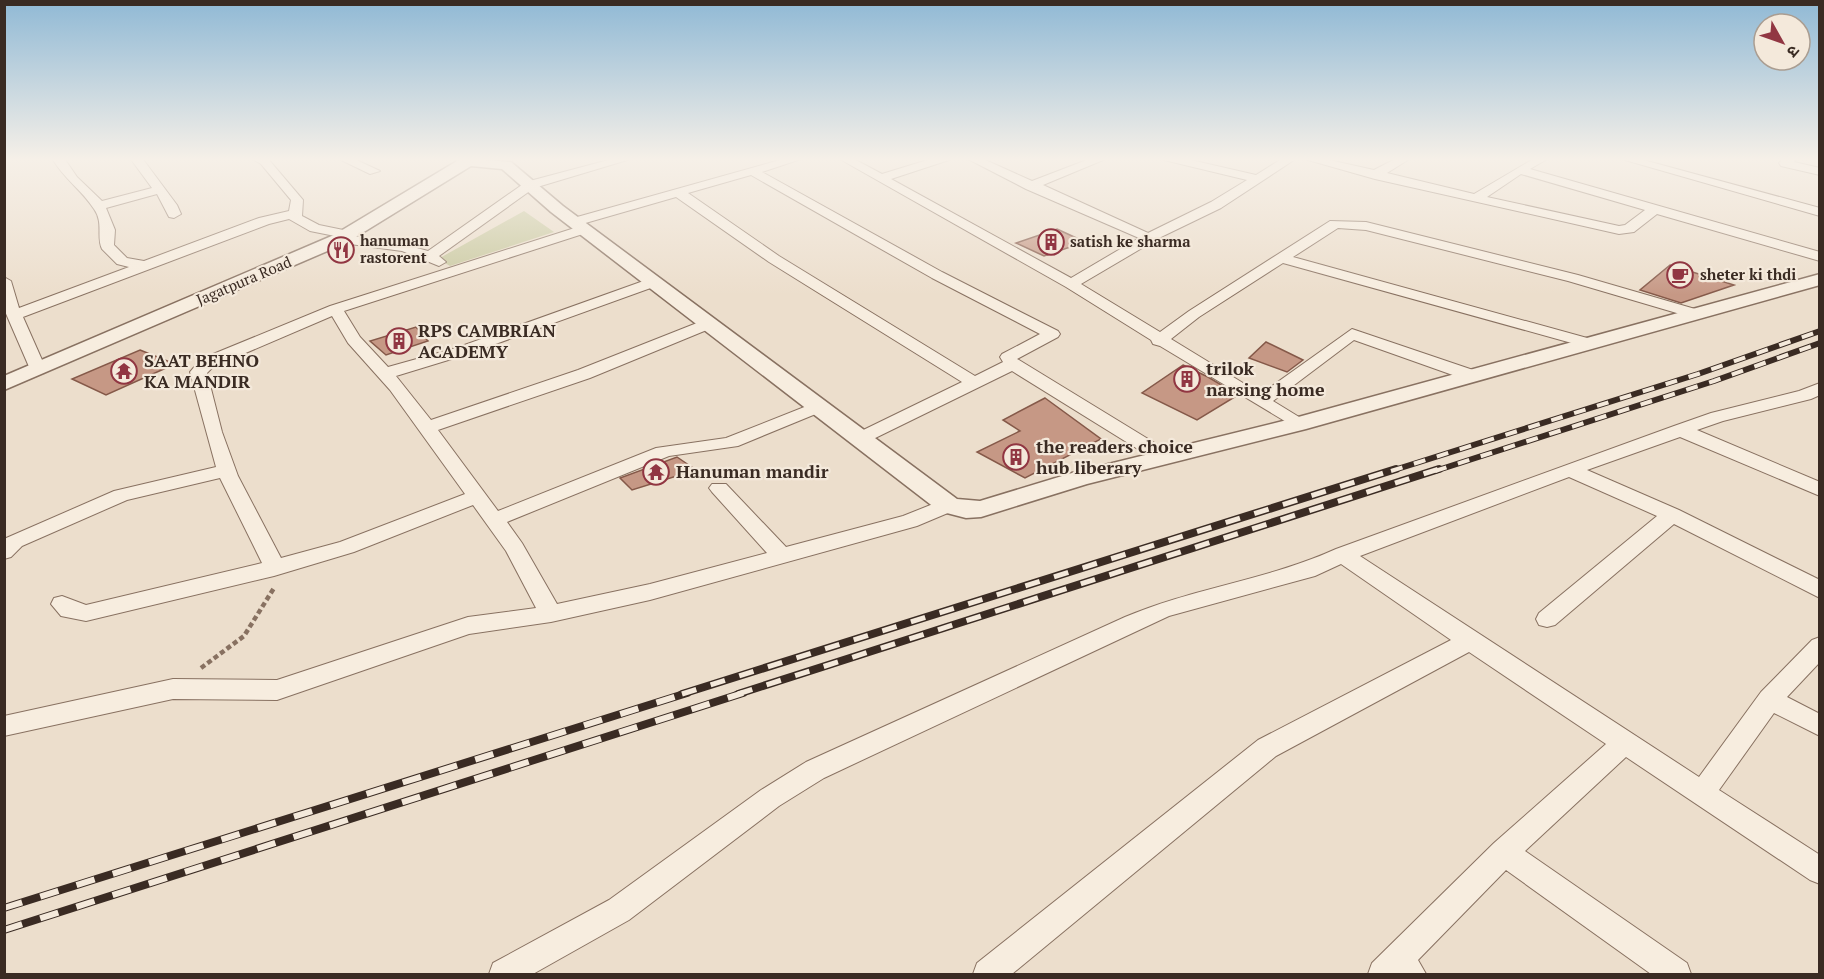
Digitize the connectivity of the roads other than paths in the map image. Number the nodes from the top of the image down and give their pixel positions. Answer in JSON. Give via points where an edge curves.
{"nodes":[{"id":1,"x":97,"y":204,"type":"edge"},
{"id":2,"x":108,"y":204,"type":"edge"},
{"id":3,"x":170,"y":204,"type":"edge"},
{"id":4,"x":296,"y":204,"type":"edge"},
{"id":5,"x":398,"y":204,"type":"edge"},
{"id":6,"x":504,"y":204,"type":"edge"},
{"id":7,"x":553,"y":204,"type":"edge"},
{"id":8,"x":647,"y":204,"type":"edge"},
{"id":9,"x":694,"y":204,"type":"edge"},
{"id":10,"x":810,"y":204,"type":"edge"},
{"id":11,"x":928,"y":204,"type":"edge"},
{"id":12,"x":1070,"y":204,"type":"edge"},
{"id":13,"x":1213,"y":204,"type":"edge"},
{"id":14,"x":1501,"y":204,"type":"edge"},
{"id":15,"x":1636,"y":204,"type":"edge"},
{"id":16,"x":1791,"y":204,"type":"edge"},
{"id":17,"x":99,"y":206,"type":"junction"},
{"id":18,"x":1654,"y":209,"type":"junction"},
{"id":19,"x":1820,"y":212,"type":"edge"},
{"id":20,"x":295,"y":213,"type":"junction"},
{"id":21,"x":174,"y":214,"type":"dead end"},
{"id":22,"x":580,"y":226,"type":"junction"},
{"id":23,"x":344,"y":237,"type":"junction"},
{"id":24,"x":1149,"y":238,"type":"junction"},
{"id":25,"x":430,"y":256,"type":"junction"},
{"id":26,"x":1820,"y":257,"type":"edge"},
{"id":27,"x":1281,"y":258,"type":"junction"},
{"id":28,"x":147,"y":266,"type":"junction"},
{"id":29,"x":450,"y":270,"type":"junction"},
{"id":30,"x":1820,"y":279,"type":"edge"},
{"id":31,"x":4,"y":281,"type":"edge"},
{"id":32,"x":654,"y":282,"type":"junction"},
{"id":33,"x":1071,"y":284,"type":"junction"},
{"id":34,"x":335,"y":309,"type":"junction"},
{"id":35,"x":1697,"y":314,"type":"junction"},
{"id":36,"x":14,"y":315,"type":"junction"},
{"id":37,"x":708,"y":324,"type":"junction"},
{"id":38,"x":1160,"y":341,"type":"junction"},
{"id":39,"x":1592,"y":344,"type":"junction"},
{"id":40,"x":1013,"y":364,"type":"junction"},
{"id":41,"x":38,"y":369,"type":"junction"},
{"id":42,"x":384,"y":374,"type":"junction"},
{"id":43,"x":1470,"y":375,"type":"junction"},
{"id":44,"x":975,"y":383,"type":"junction"},
{"id":45,"x":4,"y":384,"type":"edge"},
{"id":46,"x":1820,"y":388,"type":"edge"},
{"id":47,"x":1262,"y":401,"type":"junction"},
{"id":48,"x":817,"y":407,"type":"junction"},
{"id":49,"x":1298,"y":424,"type":"junction"},
{"id":50,"x":426,"y":428,"type":"junction"},
{"id":51,"x":1680,"y":430,"type":"junction"},
{"id":52,"x":859,"y":439,"type":"junction"},
{"id":53,"x":1164,"y":457,"type":"junction"},
{"id":54,"x":1570,"y":470,"type":"junction"},
{"id":55,"x":226,"y":471,"type":"junction"},
{"id":56,"x":720,"y":488,"type":"dead end"},
{"id":57,"x":1820,"y":490,"type":"edge"},
{"id":58,"x":476,"y":497,"type":"junction"},
{"id":59,"x":948,"y":505,"type":"junction"},
{"id":60,"x":1672,"y":515,"type":"junction"},
{"id":61,"x":494,"y":520,"type":"junction"},
{"id":62,"x":4,"y":552,"type":"edge"},
{"id":63,"x":1343,"y":554,"type":"junction"},
{"id":64,"x":783,"y":557,"type":"junction"},
{"id":65,"x":274,"y":568,"type":"junction"},
{"id":66,"x":1820,"y":590,"type":"edge"},
{"id":67,"x":62,"y":604,"type":"dead end"},
{"id":68,"x":551,"y":614,"type":"junction"},
{"id":69,"x":1547,"y":619,"type":"dead end"},
{"id":70,"x":1470,"y":641,"type":"junction"},
{"id":71,"x":1820,"y":646,"type":"edge"},
{"id":72,"x":1770,"y":699,"type":"junction"},
{"id":73,"x":4,"y":726,"type":"edge"},
{"id":74,"x":1820,"y":726,"type":"edge"},
{"id":75,"x":1625,"y":743,"type":"junction"},
{"id":76,"x":1702,"y":793,"type":"junction"},
{"id":77,"x":1504,"y":852,"type":"junction"},
{"id":78,"x":1820,"y":871,"type":"edge"},
{"id":79,"x":1397,"y":970,"type":"edge"},
{"id":80,"x":504,"y":975,"type":"edge"},
{"id":81,"x":987,"y":975,"type":"edge"},
{"id":82,"x":1676,"y":975,"type":"edge"}],
"edges":[{"from":1,"to":17,"type":"street"},
{"from":2,"to":17,"type":"street"},
{"from":3,"to":21,"type":"street"},
{"from":4,"to":20,"type":"street"},
{"from":5,"to":23,"type":"street","name":"Jagatpura Road"},
{"from":6,"to":25,"type":"street"},
{"from":7,"to":22,"type":"street"},
{"from":8,"to":22,"type":"street"},
{"from":9,"to":44,"type":"street","via":[[774,259]]},
{"from":10,"to":40,"type":"street","via":[[1052,334],[1008,357]]},
{"from":11,"to":33,"type":"street"},
{"from":12,"to":24,"type":"street"},
{"from":13,"to":24,"type":"street"},
{"from":14,"to":18,"type":"street","via":[[1619,230],[1629,229]]},
{"from":15,"to":18,"type":"street"},
{"from":16,"to":19,"type":"street"},
{"from":17,"to":28,"type":"street","via":[[110,231],[107,246],[122,261]]},
{"from":18,"to":26,"type":"street"},
{"from":20,"to":23,"type":"street","via":[[295,218],[315,228]]},
{"from":20,"to":28,"type":"street"},
{"from":22,"to":29,"type":"street"},
{"from":22,"to":32,"type":"street"},
{"from":23,"to":25,"type":"street"},
{"from":23,"to":41,"type":"street","name":"Jagatpura Road"},
{"from":24,"to":33,"type":"street"},
{"from":25,"to":29,"type":"street"},
{"from":27,"to":35,"type":"street","via":[[1335,224],[1366,226]]},
{"from":27,"to":38,"type":"street","via":[[1194,314]]},
{"from":27,"to":39,"type":"street"},
{"from":28,"to":36,"type":"street"},
{"from":29,"to":34,"type":"street"},
{"from":30,"to":35,"type":"street"},
{"from":31,"to":36,"type":"street"},
{"from":32,"to":37,"type":"street"},
{"from":32,"to":42,"type":"street","via":[[462,351]]},
{"from":33,"to":38,"type":"street"},
{"from":34,"to":42,"type":"street","via":[[354,340]]},
{"from":34,"to":55,"type":"street","via":[[200,368],[212,437]]},
{"from":35,"to":39,"type":"street"},
{"from":36,"to":41,"type":"street"},
{"from":37,"to":48,"type":"street"},
{"from":37,"to":50,"type":"street","via":[[584,374]]},
{"from":38,"to":47,"type":"street"},
{"from":39,"to":43,"type":"street"},
{"from":40,"to":44,"type":"street"},
{"from":40,"to":53,"type":"street"},
{"from":41,"to":45,"type":"street","name":"Jagatpura Road"},
{"from":42,"to":50,"type":"street"},
{"from":43,"to":47,"type":"street","via":[[1352,334]]},
{"from":43,"to":49,"type":"street"},
{"from":44,"to":52,"type":"street"},
{"from":46,"to":51,"type":"street"},
{"from":47,"to":49,"type":"street"},
{"from":48,"to":52,"type":"street"},
{"from":48,"to":61,"type":"street","via":[[744,438],[663,452]]},
{"from":49,"to":53,"type":"street"},
{"from":50,"to":58,"type":"street"},
{"from":51,"to":54,"type":"street"},
{"from":51,"to":57,"type":"street"},
{"from":52,"to":59,"type":"street"},
{"from":53,"to":59,"type":"street","via":[[981,509]]},
{"from":54,"to":60,"type":"street"},
{"from":54,"to":63,"type":"street"},
{"from":55,"to":62,"type":"street","via":[[121,495],[15,542]]},
{"from":55,"to":65,"type":"street","via":[[268,546]]},
{"from":56,"to":64,"type":"street"},
{"from":58,"to":61,"type":"street"},
{"from":58,"to":65,"type":"street","via":[[347,548]]},
{"from":59,"to":64,"type":"street","via":[[910,522]]},
{"from":60,"to":66,"type":"street"},
{"from":60,"to":69,"type":"street"},
{"from":61,"to":68,"type":"street","via":[[515,548]]},
{"from":63,"to":70,"type":"street"},
{"from":63,"to":80,"type":"street","via":[[1282,579],[1162,610],[815,770],[770,798],[619,910]]},
{"from":64,"to":68,"type":"street"},
{"from":65,"to":67,"type":"street","via":[[86,614]]},
{"from":68,"to":73,"type":"street","via":[[468,626],[277,690],[173,689]]},
{"from":70,"to":75,"type":"street"},
{"from":70,"to":81,"type":"street","via":[[1267,748]]},
{"from":71,"to":72,"type":"street"},
{"from":72,"to":74,"type":"street"},
{"from":72,"to":76,"type":"street"},
{"from":75,"to":76,"type":"street"},
{"from":75,"to":77,"type":"street"},
{"from":76,"to":78,"type":"street"},
{"from":77,"to":79,"type":"street"},
{"from":77,"to":82,"type":"street"}]}
